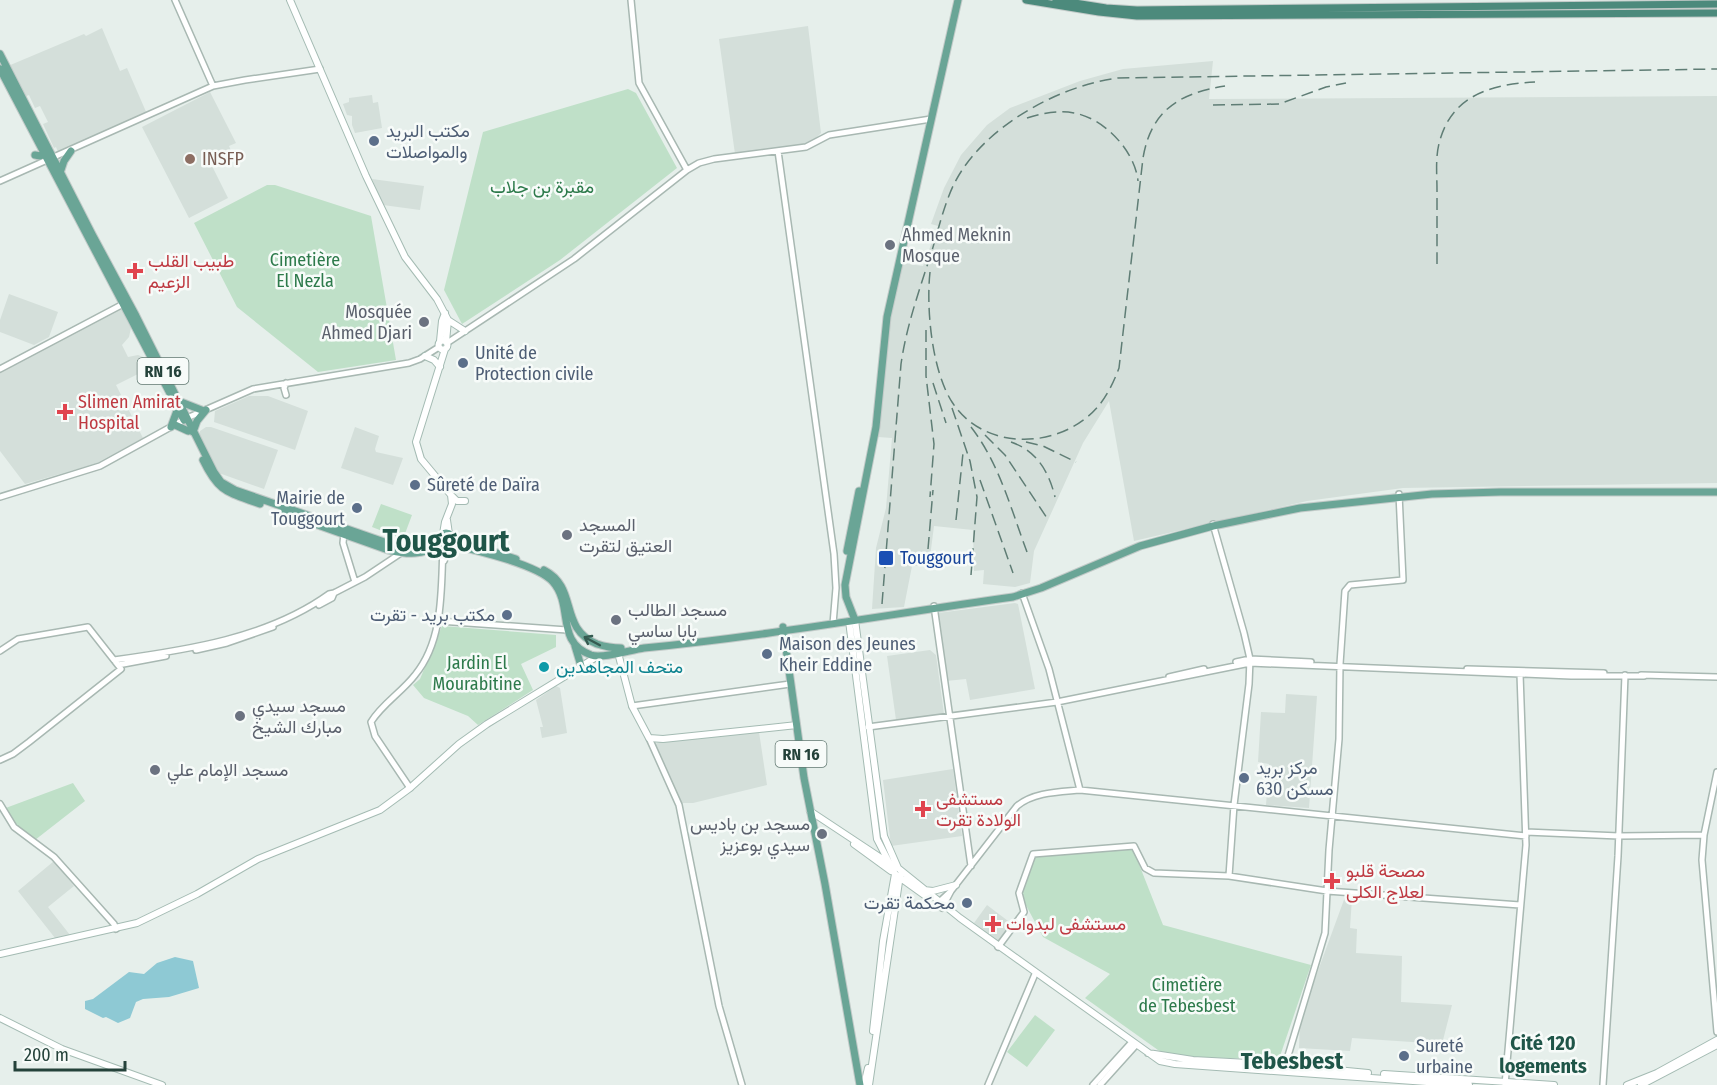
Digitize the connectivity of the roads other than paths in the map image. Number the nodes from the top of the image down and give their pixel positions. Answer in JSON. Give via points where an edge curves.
{"nodes":[{"id":1,"x":175,"y":0,"type":"edge"},
{"id":2,"x":290,"y":0,"type":"edge"},
{"id":3,"x":631,"y":0,"type":"edge"},
{"id":4,"x":956,"y":0,"type":"edge"},
{"id":5,"x":1026,"y":0,"type":"edge"},
{"id":6,"x":1056,"y":0,"type":"edge"},
{"id":7,"x":1206,"y":0,"type":"edge"},
{"id":8,"x":1717,"y":4,"type":"edge"},
{"id":9,"x":1195,"y":9,"type":"junction"},
{"id":10,"x":1308,"y":11,"type":"junction"},
{"id":11,"x":1717,"y":13,"type":"edge"},
{"id":12,"x":0,"y":54,"type":"edge"},
{"id":13,"x":319,"y":67,"type":"junction"},
{"id":14,"x":0,"y":69,"type":"edge"},
{"id":15,"x":213,"y":86,"type":"junction"},
{"id":16,"x":929,"y":119,"type":"junction"},
{"id":17,"x":71,"y":151,"type":"junction"},
{"id":18,"x":778,"y":151,"type":"junction"},
{"id":19,"x":35,"y":154,"type":"dead end"},
{"id":20,"x":48,"y":158,"type":"junction"},
{"id":21,"x":687,"y":170,"type":"junction"},
{"id":22,"x":60,"y":173,"type":"junction"},
{"id":23,"x":0,"y":181,"type":"edge"},
{"id":24,"x":125,"y":303,"type":"junction"},
{"id":25,"x":447,"y":317,"type":"junction"},
{"id":26,"x":465,"y":331,"type":"junction"},
{"id":27,"x":443,"y":344,"type":"junction"},
{"id":28,"x":425,"y":356,"type":"junction"},
{"id":29,"x":440,"y":367,"type":"junction"},
{"id":30,"x":0,"y":369,"type":"edge"},
{"id":31,"x":286,"y":383,"type":"junction"},
{"id":32,"x":286,"y":394,"type":"dead end"},
{"id":33,"x":178,"y":405,"type":"junction"},
{"id":34,"x":205,"y":410,"type":"junction"},
{"id":35,"x":185,"y":419,"type":"junction"},
{"id":36,"x":173,"y":426,"type":"junction"},
{"id":37,"x":191,"y":431,"type":"junction"},
{"id":38,"x":1717,"y":491,"type":"edge"},
{"id":39,"x":451,"y":495,"type":"junction"},
{"id":40,"x":1399,"y":495,"type":"junction"},
{"id":41,"x":0,"y":496,"type":"edge"},
{"id":42,"x":465,"y":501,"type":"dead end"},
{"id":43,"x":1213,"y":525,"type":"junction"},
{"id":44,"x":344,"y":532,"type":"junction"},
{"id":45,"x":446,"y":541,"type":"junction"},
{"id":46,"x":401,"y":553,"type":"junction"},
{"id":47,"x":355,"y":582,"type":"junction"},
{"id":48,"x":1023,"y":594,"type":"junction"},
{"id":49,"x":934,"y":607,"type":"junction"},
{"id":50,"x":851,"y":619,"type":"junction"},
{"id":51,"x":439,"y":621,"type":"junction"},
{"id":52,"x":833,"y":622,"type":"junction"},
{"id":53,"x":784,"y":629,"type":"junction"},
{"id":54,"x":567,"y":630,"type":"junction"},
{"id":55,"x":575,"y":646,"type":"junction"},
{"id":56,"x":617,"y":650,"type":"junction"},
{"id":57,"x":0,"y":651,"type":"edge"},
{"id":58,"x":598,"y":656,"type":"junction"},
{"id":59,"x":1250,"y":661,"type":"junction"},
{"id":60,"x":116,"y":663,"type":"junction"},
{"id":61,"x":581,"y":666,"type":"junction"},
{"id":62,"x":1340,"y":666,"type":"junction"},
{"id":63,"x":1520,"y":673,"type":"junction"},
{"id":64,"x":1625,"y":675,"type":"junction"},
{"id":65,"x":1717,"y":677,"type":"edge"},
{"id":66,"x":790,"y":684,"type":"junction"},
{"id":67,"x":1057,"y":700,"type":"junction"},
{"id":68,"x":632,"y":706,"type":"junction"},
{"id":69,"x":948,"y":716,"type":"junction"},
{"id":70,"x":797,"y":724,"type":"junction"},
{"id":71,"x":868,"y":728,"type":"junction"},
{"id":72,"x":648,"y":738,"type":"junction"},
{"id":73,"x":0,"y":760,"type":"edge"},
{"id":74,"x":1717,"y":772,"type":"edge"},
{"id":75,"x":410,"y":788,"type":"junction"},
{"id":76,"x":1080,"y":789,"type":"junction"},
{"id":77,"x":0,"y":804,"type":"edge"},
{"id":78,"x":1234,"y":805,"type":"junction"},
{"id":79,"x":810,"y":811,"type":"junction"},
{"id":80,"x":1333,"y":816,"type":"junction"},
{"id":81,"x":834,"y":828,"type":"junction"},
{"id":82,"x":1526,"y":834,"type":"junction"},
{"id":83,"x":1619,"y":836,"type":"junction"},
{"id":84,"x":1704,"y":836,"type":"junction"},
{"id":85,"x":877,"y":839,"type":"junction"},
{"id":86,"x":865,"y":847,"type":"junction"},
{"id":87,"x":887,"y":862,"type":"junction"},
{"id":88,"x":971,"y":866,"type":"junction"},
{"id":89,"x":897,"y":872,"type":"junction"},
{"id":90,"x":1229,"y":876,"type":"junction"},
{"id":91,"x":823,"y":881,"type":"junction"},
{"id":92,"x":956,"y":885,"type":"junction"},
{"id":93,"x":913,"y":886,"type":"junction"},
{"id":94,"x":924,"y":890,"type":"junction"},
{"id":95,"x":1327,"y":891,"type":"junction"},
{"id":96,"x":896,"y":895,"type":"junction"},
{"id":97,"x":941,"y":904,"type":"junction"},
{"id":98,"x":1520,"y":904,"type":"junction"},
{"id":99,"x":116,"y":929,"type":"junction"},
{"id":100,"x":999,"y":947,"type":"junction"},
{"id":101,"x":0,"y":954,"type":"edge"},
{"id":102,"x":1035,"y":974,"type":"junction"},
{"id":103,"x":0,"y":1018,"type":"edge"},
{"id":104,"x":1717,"y":1032,"type":"edge"},
{"id":105,"x":1717,"y":1042,"type":"edge"},
{"id":106,"x":1134,"y":1043,"type":"junction"},
{"id":107,"x":1284,"y":1068,"type":"junction"},
{"id":108,"x":863,"y":1076,"type":"junction"},
{"id":109,"x":1505,"y":1084,"type":"edge"},
{"id":110,"x":162,"y":1085,"type":"edge"},
{"id":111,"x":742,"y":1085,"type":"edge"},
{"id":112,"x":860,"y":1085,"type":"edge"},
{"id":113,"x":869,"y":1085,"type":"edge"},
{"id":114,"x":988,"y":1085,"type":"edge"},
{"id":115,"x":1093,"y":1085,"type":"edge"},
{"id":116,"x":1100,"y":1085,"type":"edge"},
{"id":117,"x":1469,"y":1085,"type":"edge"},
{"id":118,"x":1554,"y":1085,"type":"edge"},
{"id":119,"x":1603,"y":1085,"type":"edge"},
{"id":120,"x":1627,"y":1085,"type":"edge"},
{"id":121,"x":1641,"y":1085,"type":"edge"}],
"edges":[{"from":1,"to":15,"type":"street"},
{"from":2,"to":13,"type":"main road"},
{"from":3,"to":21,"type":"street","via":[[639,83]]},
{"from":4,"to":16,"type":"main road"},
{"from":5,"to":10,"type":"highway","via":[[1122,15]]},
{"from":6,"to":9,"type":"highway","via":[[1120,9]]},
{"from":7,"to":9,"type":"highway"},
{"from":8,"to":10,"type":"highway"},
{"from":9,"to":10,"type":"highway"},
{"from":10,"to":11,"type":"highway"},
{"from":12,"to":20,"type":"main road","number":"RN 16"},
{"from":13,"to":15,"type":"street"},
{"from":13,"to":25,"type":"main road","via":[[405,257]]},
{"from":14,"to":20,"type":"main road","number":"RN 16"},
{"from":15,"to":17,"type":"street"},
{"from":16,"to":18,"type":"street","via":[[829,135],[806,147]]},
{"from":16,"to":50,"type":"main road","via":[[887,317],[876,427],[845,585]]},
{"from":17,"to":20,"type":"street"},
{"from":17,"to":22,"type":"main road"},
{"from":18,"to":21,"type":"street","via":[[714,159]]},
{"from":18,"to":52,"type":"street","via":[[834,554]]},
{"from":19,"to":20,"type":"main road"},
{"from":20,"to":22,"type":"main road","number":"RN 16"},
{"from":20,"to":23,"type":"street"},
{"from":20,"to":24,"type":"main road","number":"RN 16"},
{"from":21,"to":26,"type":"street","via":[[574,259]]},
{"from":22,"to":24,"type":"main road","number":"RN 16"},
{"from":24,"to":30,"type":"street"},
{"from":24,"to":33,"type":"main road","number":"RN 16"},
{"from":25,"to":26,"type":"main road"},
{"from":25,"to":27,"type":"main road","via":[[442,321]]},
{"from":26,"to":27,"type":"street"},
{"from":27,"to":28,"type":"street"},
{"from":27,"to":29,"type":"main road"},
{"from":28,"to":29,"type":"main road"},
{"from":28,"to":31,"type":"street","via":[[404,364]]},
{"from":29,"to":39,"type":"main road","via":[[416,442],[421,459]]},
{"from":31,"to":32,"type":"street"},
{"from":31,"to":34,"type":"street","via":[[253,389]]},
{"from":33,"to":34,"type":"main road"},
{"from":33,"to":35,"type":"main road","number":"RN 16"},
{"from":33,"to":36,"type":"main road"},
{"from":34,"to":35,"type":"street"},
{"from":34,"to":37,"type":"main road"},
{"from":35,"to":36,"type":"street"},
{"from":35,"to":37,"type":"main road","number":"RN 16"},
{"from":36,"to":37,"type":"main road"},
{"from":36,"to":41,"type":"street","via":[[93,469]]},
{"from":37,"to":44,"type":"main road","number":"RN 16","via":[[225,484]]},
{"from":38,"to":40,"type":"main road","via":[[1500,490]]},
{"from":39,"to":42,"type":"main road","via":[[457,501]]},
{"from":39,"to":45,"type":"main road"},
{"from":40,"to":43,"type":"main road","via":[[1304,505]]},
{"from":40,"to":62,"type":"street","via":[[1403,580],[1346,588]]},
{"from":43,"to":48,"type":"main road","via":[[1130,546]]},
{"from":43,"to":59,"type":"street"},
{"from":44,"to":45,"type":"main road","number":"RN 16","via":[[407,548]]},
{"from":44,"to":46,"type":"main road","number":"RN 16"},
{"from":44,"to":47,"type":"street","via":[[343,543]]},
{"from":45,"to":46,"type":"main road","number":"RN 16","via":[[416,554]]},
{"from":45,"to":51,"type":"street"},
{"from":45,"to":54,"type":"main road","via":[[548,578],[560,593]]},
{"from":56,"to":45,"type":"main road","one_way":true,"via":[[591,642],[577,630],[563,589],[551,574],[499,553]]},
{"from":46,"to":47,"type":"street"},
{"from":47,"to":60,"type":"street","via":[[297,614],[229,638]]},
{"from":48,"to":49,"type":"main road"},
{"from":48,"to":67,"type":"street"},
{"from":49,"to":50,"type":"main road"},
{"from":49,"to":69,"type":"street"},
{"from":50,"to":52,"type":"main road"},
{"from":50,"to":71,"type":"main road"},
{"from":50,"to":85,"type":"main road"},
{"from":51,"to":54,"type":"street"},
{"from":51,"to":75,"type":"street","via":[[420,669],[371,723],[375,736]]},
{"from":52,"to":53,"type":"main road"},
{"from":53,"to":56,"type":"main road"},
{"from":53,"to":66,"type":"main road","number":"RN 16"},
{"from":54,"to":55,"type":"main road"},
{"from":55,"to":58,"type":"main road"},
{"from":55,"to":61,"type":"main road"},
{"from":56,"to":58,"type":"main road"},
{"from":56,"to":68,"type":"main road"},
{"from":57,"to":60,"type":"street","via":[[18,639],[88,627]]},
{"from":58,"to":61,"type":"main road"},
{"from":59,"to":62,"type":"street"},
{"from":59,"to":67,"type":"street"},
{"from":59,"to":78,"type":"street"},
{"from":60,"to":73,"type":"street","via":[[122,669]]},
{"from":61,"to":75,"type":"main road","via":[[487,724]]},
{"from":62,"to":63,"type":"street"},
{"from":62,"to":80,"type":"street"},
{"from":63,"to":64,"type":"street"},
{"from":63,"to":82,"type":"street"},
{"from":64,"to":65,"type":"street"},
{"from":64,"to":83,"type":"street"},
{"from":66,"to":68,"type":"street"},
{"from":66,"to":70,"type":"main road","number":"RN 16"},
{"from":67,"to":69,"type":"street"},
{"from":67,"to":76,"type":"street"},
{"from":68,"to":72,"type":"main road"},
{"from":69,"to":71,"type":"street"},
{"from":69,"to":88,"type":"street"},
{"from":70,"to":72,"type":"main road"},
{"from":70,"to":79,"type":"main road","number":"RN 16"},
{"from":71,"to":89,"type":"main road","via":[[884,836]]},
{"from":72,"to":111,"type":"street","via":[[680,805],[719,1006]]},
{"from":74,"to":84,"type":"street"},
{"from":75,"to":99,"type":"main road","via":[[380,810],[258,859],[190,898]]},
{"from":76,"to":78,"type":"street"},
{"from":76,"to":88,"type":"street","via":[[1038,795],[1021,802]]},
{"from":77,"to":99,"type":"street","via":[[14,827],[54,857]]},
{"from":78,"to":80,"type":"street"},
{"from":78,"to":90,"type":"street"},
{"from":79,"to":81,"type":"main road"},
{"from":79,"to":91,"type":"main road","number":"RN 16"},
{"from":80,"to":82,"type":"street"},
{"from":80,"to":95,"type":"street"},
{"from":81,"to":86,"type":"main road"},
{"from":81,"to":89,"type":"main road"},
{"from":82,"to":83,"type":"street"},
{"from":82,"to":98,"type":"street"},
{"from":83,"to":84,"type":"street"},
{"from":83,"to":119,"type":"street"},
{"from":84,"to":104,"type":"street","via":[[1702,871]]},
{"from":85,"to":86,"type":"main road"},
{"from":85,"to":87,"type":"main road"},
{"from":86,"to":87,"type":"main road"},
{"from":87,"to":89,"type":"main road"},
{"from":88,"to":92,"type":"street"},
{"from":89,"to":93,"type":"main road"},
{"from":89,"to":94,"type":"main road"},
{"from":89,"to":96,"type":"main road"},
{"from":89,"to":108,"type":"main road"},
{"from":90,"to":95,"type":"street"},
{"from":90,"to":100,"type":"street","via":[[1154,873],[1143,866],[1134,846],[1033,854],[1019,893],[1024,912]]},
{"from":91,"to":108,"type":"main road","number":"RN 16"},
{"from":91,"to":112,"type":"main road","number":"RN 16"},
{"from":92,"to":94,"type":"main road"},
{"from":92,"to":97,"type":"street"},
{"from":93,"to":96,"type":"main road"},
{"from":93,"to":97,"type":"main road"},
{"from":94,"to":97,"type":"main road"},
{"from":95,"to":98,"type":"street"},
{"from":95,"to":107,"type":"street","via":[[1325,938]]},
{"from":96,"to":113,"type":"main road"},
{"from":97,"to":100,"type":"main road"},
{"from":98,"to":109,"type":"street"},
{"from":99,"to":101,"type":"main road"},
{"from":100,"to":102,"type":"main road"},
{"from":102,"to":106,"type":"main road"},
{"from":102,"to":114,"type":"street"},
{"from":103,"to":110,"type":"main road","via":[[62,1049]]},
{"from":105,"to":120,"type":"main road"},
{"from":105,"to":121,"type":"main road"},
{"from":106,"to":107,"type":"main road","via":[[1148,1053],[1185,1060]]},
{"from":106,"to":115,"type":"street"},
{"from":106,"to":116,"type":"street"},
{"from":107,"to":109,"type":"main road"},
{"from":107,"to":117,"type":"main road"},
{"from":108,"to":112,"type":"main road","number":"RN 16"},
{"from":109,"to":118,"type":"main road"}]}
